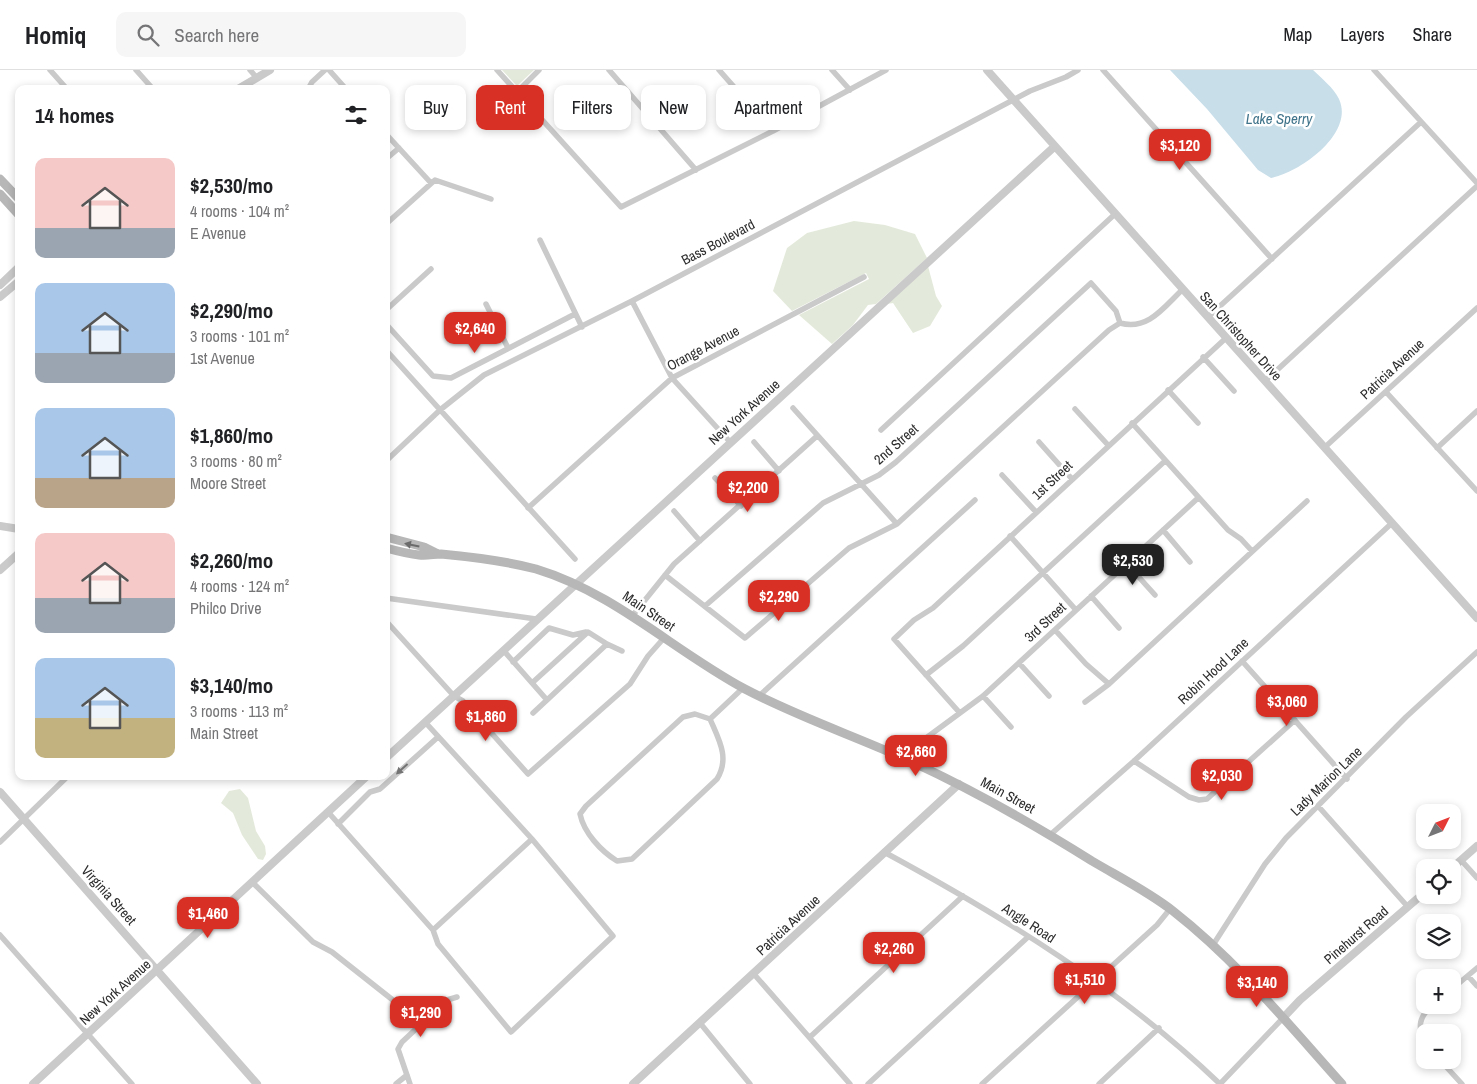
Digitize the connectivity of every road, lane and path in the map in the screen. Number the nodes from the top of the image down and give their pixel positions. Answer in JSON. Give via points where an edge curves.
{"nodes":[{"id":1,"x":50,"y":70,"type":"edge"},
{"id":2,"x":136,"y":70,"type":"edge"},
{"id":3,"x":250,"y":70,"type":"edge"},
{"id":4,"x":270,"y":70,"type":"edge"},
{"id":5,"x":325,"y":70,"type":"edge"},
{"id":6,"x":329,"y":70,"type":"edge"},
{"id":7,"x":497,"y":70,"type":"edge"},
{"id":8,"x":539,"y":70,"type":"edge"},
{"id":9,"x":609,"y":70,"type":"edge"},
{"id":10,"x":719,"y":70,"type":"edge"},
{"id":11,"x":832,"y":70,"type":"edge"},
{"id":12,"x":886,"y":70,"type":"edge"},
{"id":13,"x":986,"y":70,"type":"edge"},
{"id":14,"x":1078,"y":70,"type":"edge"},
{"id":15,"x":1103,"y":70,"type":"edge"},
{"id":16,"x":1374,"y":70,"type":"edge"},
{"id":17,"x":257,"y":78,"type":"junction"},
{"id":18,"x":63,"y":85,"type":"edge"},
{"id":19,"x":149,"y":85,"type":"edge"},
{"id":20,"x":245,"y":85,"type":"edge"},
{"id":21,"x":310,"y":85,"type":"edge"},
{"id":22,"x":342,"y":85,"type":"edge"},
{"id":23,"x":510,"y":85,"type":"edge"},
{"id":24,"x":523,"y":85,"type":"edge"},
{"id":25,"x":850,"y":90,"type":"junction"},
{"id":26,"x":1014,"y":100,"type":"junction"},
{"id":27,"x":1421,"y":122,"type":"junction"},
{"id":28,"x":544,"y":123,"type":"edge"},
{"id":29,"x":773,"y":131,"type":"junction"},
{"id":30,"x":390,"y":138,"type":"edge"},
{"id":31,"x":1054,"y":147,"type":"junction"},
{"id":32,"x":399,"y":148,"type":"junction"},
{"id":33,"x":390,"y":156,"type":"edge"},
{"id":34,"x":696,"y":170,"type":"junction"},
{"id":35,"x":0,"y":179,"type":"edge"},
{"id":36,"x":433,"y":181,"type":"junction"},
{"id":37,"x":1477,"y":185,"type":"edge"},
{"id":38,"x":0,"y":194,"type":"edge"},
{"id":39,"x":15,"y":195,"type":"edge"},
{"id":40,"x":491,"y":199,"type":"dead end"},
{"id":41,"x":15,"y":211,"type":"edge"},
{"id":42,"x":1115,"y":214,"type":"junction"},
{"id":43,"x":390,"y":220,"type":"edge"},
{"id":44,"x":540,"y":240,"type":"dead end"},
{"id":45,"x":1272,"y":258,"type":"junction"},
{"id":46,"x":432,"y":269,"type":"dead end"},
{"id":47,"x":15,"y":271,"type":"edge"},
{"id":48,"x":864,"y":277,"type":"dead end"},
{"id":49,"x":15,"y":284,"type":"edge"},
{"id":50,"x":0,"y":285,"type":"edge"},
{"id":51,"x":1183,"y":289,"type":"junction"},
{"id":52,"x":0,"y":297,"type":"edge"},
{"id":53,"x":632,"y":302,"type":"junction"},
{"id":54,"x":486,"y":304,"type":"dead end"},
{"id":55,"x":390,"y":306,"type":"edge"},
{"id":56,"x":1477,"y":308,"type":"edge"},
{"id":57,"x":574,"y":314,"type":"junction"},
{"id":58,"x":1208,"y":317,"type":"junction"},
{"id":59,"x":1120,"y":323,"type":"junction"},
{"id":60,"x":582,"y":327,"type":"junction"},
{"id":61,"x":390,"y":328,"type":"edge"},
{"id":62,"x":1226,"y":338,"type":"junction"},
{"id":63,"x":508,"y":348,"type":"junction"},
{"id":64,"x":390,"y":354,"type":"edge"},
{"id":65,"x":1203,"y":357,"type":"junction"},
{"id":66,"x":672,"y":378,"type":"junction"},
{"id":67,"x":1265,"y":381,"type":"junction"},
{"id":68,"x":1168,"y":390,"type":"junction"},
{"id":69,"x":1234,"y":391,"type":"dead end"},
{"id":70,"x":1386,"y":392,"type":"junction"},
{"id":71,"x":792,"y":408,"type":"dead end"},
{"id":72,"x":1076,"y":409,"type":"dead end"},
{"id":73,"x":440,"y":410,"type":"junction"},
{"id":74,"x":1477,"y":411,"type":"edge"},
{"id":75,"x":1132,"y":423,"type":"junction"},
{"id":76,"x":1198,"y":423,"type":"dead end"},
{"id":77,"x":881,"y":430,"type":"dead end"},
{"id":78,"x":818,"y":436,"type":"junction"},
{"id":79,"x":730,"y":442,"type":"junction"},
{"id":80,"x":754,"y":442,"type":"dead end"},
{"id":81,"x":1038,"y":442,"type":"dead end"},
{"id":82,"x":1108,"y":445,"type":"junction"},
{"id":83,"x":1324,"y":448,"type":"junction"},
{"id":84,"x":1437,"y":448,"type":"junction"},
{"id":85,"x":390,"y":457,"type":"edge"},
{"id":86,"x":1166,"y":461,"type":"junction"},
{"id":87,"x":779,"y":471,"type":"junction"},
{"id":88,"x":1002,"y":475,"type":"dead end"},
{"id":89,"x":715,"y":478,"type":"dead end"},
{"id":90,"x":1072,"y":479,"type":"junction"},
{"id":91,"x":860,"y":484,"type":"junction"},
{"id":92,"x":1477,"y":491,"type":"edge"},
{"id":93,"x":1198,"y":498,"type":"junction"},
{"id":94,"x":975,"y":500,"type":"dead end"},
{"id":95,"x":1308,"y":501,"type":"dead end"},
{"id":96,"x":740,"y":506,"type":"junction"},
{"id":97,"x":528,"y":508,"type":"junction"},
{"id":98,"x":674,"y":511,"type":"dead end"},
{"id":99,"x":1036,"y":512,"type":"junction"},
{"id":100,"x":1392,"y":523,"type":"junction"},
{"id":101,"x":896,"y":524,"type":"junction"},
{"id":102,"x":0,"y":526,"type":"edge"},
{"id":103,"x":15,"y":528,"type":"edge"},
{"id":104,"x":1163,"y":530,"type":"junction"},
{"id":105,"x":1010,"y":536,"type":"junction"},
{"id":106,"x":390,"y":538,"type":"edge"},
{"id":107,"x":700,"y":541,"type":"junction"},
{"id":108,"x":390,"y":549,"type":"edge"},
{"id":109,"x":1252,"y":551,"type":"junction"},
{"id":110,"x":438,"y":554,"type":"junction"},
{"id":111,"x":15,"y":556,"type":"edge"},
{"id":112,"x":575,"y":559,"type":"dead end"},
{"id":113,"x":1190,"y":562,"type":"dead end"},
{"id":114,"x":1127,"y":564,"type":"junction"},
{"id":115,"x":0,"y":570,"type":"edge"},
{"id":116,"x":1043,"y":574,"type":"junction"},
{"id":117,"x":665,"y":575,"type":"junction"},
{"id":118,"x":575,"y":584,"type":"junction"},
{"id":119,"x":1155,"y":595,"type":"dead end"},
{"id":120,"x":1091,"y":596,"type":"junction"},
{"id":121,"x":390,"y":599,"type":"edge"},
{"id":122,"x":705,"y":606,"type":"junction"},
{"id":123,"x":1076,"y":610,"type":"junction"},
{"id":124,"x":633,"y":615,"type":"junction"},
{"id":125,"x":1477,"y":618,"type":"edge"},
{"id":126,"x":536,"y":619,"type":"junction"},
{"id":127,"x":390,"y":625,"type":"edge"},
{"id":128,"x":1119,"y":628,"type":"dead end"},
{"id":129,"x":1055,"y":630,"type":"junction"},
{"id":130,"x":588,"y":632,"type":"junction"},
{"id":131,"x":664,"y":638,"type":"junction"},
{"id":132,"x":607,"y":644,"type":"junction"},
{"id":133,"x":503,"y":650,"type":"junction"},
{"id":134,"x":622,"y":651,"type":"dead end"},
{"id":135,"x":1477,"y":652,"type":"edge"},
{"id":136,"x":1242,"y":661,"type":"junction"},
{"id":137,"x":513,"y":662,"type":"junction"},
{"id":138,"x":1020,"y":663,"type":"junction"},
{"id":139,"x":926,"y":675,"type":"junction"},
{"id":140,"x":532,"y":683,"type":"junction"},
{"id":141,"x":1109,"y":684,"type":"junction"},
{"id":142,"x":743,"y":688,"type":"junction"},
{"id":143,"x":454,"y":696,"type":"junction"},
{"id":144,"x":759,"y":696,"type":"junction"},
{"id":145,"x":984,"y":696,"type":"junction"},
{"id":146,"x":1049,"y":696,"type":"dead end"},
{"id":147,"x":547,"y":700,"type":"junction"},
{"id":148,"x":1085,"y":702,"type":"dead end"},
{"id":149,"x":959,"y":712,"type":"junction"},
{"id":150,"x":532,"y":713,"type":"dead end"},
{"id":151,"x":710,"y":719,"type":"junction"},
{"id":152,"x":1295,"y":720,"type":"junction"},
{"id":153,"x":425,"y":722,"type":"junction"},
{"id":154,"x":1011,"y":727,"type":"dead end"},
{"id":155,"x":438,"y":736,"type":"junction"},
{"id":156,"x":390,"y":754,"type":"edge"},
{"id":157,"x":908,"y":760,"type":"junction"},
{"id":158,"x":1134,"y":761,"type":"junction"},
{"id":159,"x":1347,"y":779,"type":"junction"},
{"id":160,"x":64,"y":780,"type":"edge"},
{"id":161,"x":363,"y":780,"type":"edge"},
{"id":162,"x":390,"y":780,"type":"edge"},
{"id":163,"x":390,"y":780,"type":"edge"},
{"id":164,"x":959,"y":784,"type":"junction"},
{"id":165,"x":0,"y":792,"type":"edge"},
{"id":166,"x":1318,"y":806,"type":"junction"},
{"id":167,"x":328,"y":812,"type":"junction"},
{"id":168,"x":23,"y":818,"type":"junction"},
{"id":169,"x":338,"y":824,"type":"junction"},
{"id":170,"x":1050,"y":835,"type":"junction"},
{"id":171,"x":532,"y":839,"type":"junction"},
{"id":172,"x":0,"y":842,"type":"edge"},
{"id":173,"x":1477,"y":846,"type":"edge"},
{"id":174,"x":884,"y":852,"type":"junction"},
{"id":175,"x":1461,"y":860,"type":"joint"},
{"id":176,"x":1477,"y":878,"type":"edge"},
{"id":177,"x":252,"y":882,"type":"junction"},
{"id":178,"x":963,"y":896,"type":"junction"},
{"id":179,"x":1416,"y":900,"type":"edge"},
{"id":180,"x":1408,"y":907,"type":"junction"},
{"id":181,"x":1170,"y":909,"type":"junction"},
{"id":182,"x":433,"y":930,"type":"junction"},
{"id":183,"x":0,"y":935,"type":"edge"},
{"id":184,"x":1028,"y":937,"type":"junction"},
{"id":185,"x":1213,"y":945,"type":"junction"},
{"id":186,"x":1477,"y":968,"type":"edge"},
{"id":187,"x":159,"y":970,"type":"junction"},
{"id":188,"x":753,"y":973,"type":"junction"},
{"id":189,"x":1468,"y":976,"type":"junction"},
{"id":190,"x":1096,"y":981,"type":"junction"},
{"id":191,"x":1461,"y":982,"type":"edge"},
{"id":192,"x":1477,"y":986,"type":"edge"},
{"id":193,"x":457,"y":997,"type":"dead end"},
{"id":194,"x":408,"y":1012,"type":"dead end"},
{"id":195,"x":1283,"y":1018,"type":"junction"},
{"id":196,"x":700,"y":1023,"type":"junction"},
{"id":197,"x":1159,"y":1028,"type":"junction"},
{"id":198,"x":88,"y":1034,"type":"junction"},
{"id":199,"x":810,"y":1037,"type":"junction"},
{"id":200,"x":1448,"y":1069,"type":"edge"},
{"id":201,"x":407,"y":1075,"type":"junction"},
{"id":202,"x":638,"y":1082,"type":"edge"},
{"id":203,"x":33,"y":1084,"type":"edge"},
{"id":204,"x":132,"y":1084,"type":"edge"},
{"id":205,"x":257,"y":1084,"type":"edge"},
{"id":206,"x":396,"y":1084,"type":"edge"},
{"id":207,"x":410,"y":1084,"type":"edge"},
{"id":208,"x":750,"y":1084,"type":"edge"},
{"id":209,"x":850,"y":1084,"type":"edge"},
{"id":210,"x":868,"y":1084,"type":"edge"},
{"id":211,"x":982,"y":1084,"type":"edge"},
{"id":212,"x":1098,"y":1084,"type":"edge"},
{"id":213,"x":1220,"y":1084,"type":"edge"},
{"id":214,"x":1342,"y":1084,"type":"edge"},
{"id":215,"x":1462,"y":1084,"type":"edge"}],
"edges":[{"from":1,"to":18,"type":"street"},
{"from":2,"to":19,"type":"street"},
{"from":3,"to":17,"type":"street"},
{"from":4,"to":17,"type":"street"},
{"from":5,"to":21,"type":"street"},
{"from":6,"to":22,"type":"street"},
{"from":7,"to":23,"type":"street"},
{"from":8,"to":24,"type":"street"},
{"from":9,"to":34,"type":"street"},
{"from":10,"to":29,"type":"street"},
{"from":11,"to":25,"type":"street"},
{"from":12,"to":25,"type":"street"},
{"from":13,"to":26,"type":"street","name":"San Christopher Drive"},
{"from":14,"to":26,"type":"street","name":"Bass Boulevard"},
{"from":15,"to":45,"type":"street"},
{"from":16,"to":27,"type":"street"},
{"from":17,"to":20,"type":"street"},
{"from":25,"to":29,"type":"street"},
{"from":26,"to":31,"type":"street","name":"San Christopher Drive"},
{"from":26,"to":53,"type":"street","name":"Bass Boulevard"},
{"from":27,"to":37,"type":"street"},
{"from":27,"to":45,"type":"street"},
{"from":28,"to":34,"type":"street","via":[[621,207]]},
{"from":29,"to":34,"type":"street"},
{"from":30,"to":32,"type":"street"},
{"from":31,"to":42,"type":"street","name":"San Christopher Drive"},
{"from":31,"to":79,"type":"street","name":"New York Avenue"},
{"from":32,"to":33,"type":"street"},
{"from":32,"to":36,"type":"street"},
{"from":35,"to":39,"type":"main road"},
{"from":36,"to":40,"type":"street"},
{"from":36,"to":43,"type":"street"},
{"from":37,"to":67,"type":"street"},
{"from":38,"to":41,"type":"main road"},
{"from":42,"to":51,"type":"street","name":"San Christopher Drive"},
{"from":42,"to":77,"type":"street"},
{"from":44,"to":57,"type":"street"},
{"from":45,"to":58,"type":"street"},
{"from":46,"to":55,"type":"street"},
{"from":47,"to":50,"type":"street"},
{"from":48,"to":66,"type":"street","name":"Orange Avenue"},
{"from":49,"to":52,"type":"street"},
{"from":51,"to":58,"type":"street","name":"San Christopher Drive"},
{"from":51,"to":59,"type":"street","via":[[1142,324],[1130,326]]},
{"from":53,"to":60,"type":"street","name":"Bass Boulevard"},
{"from":53,"to":66,"type":"street"},
{"from":54,"to":63,"type":"street"},
{"from":56,"to":70,"type":"street","name":"Patricia Avenue"},
{"from":57,"to":60,"type":"street"},
{"from":57,"to":63,"type":"street"},
{"from":58,"to":62,"type":"street","name":"San Christopher Drive"},
{"from":59,"to":91,"type":"street","name":"2nd Street","via":[[1116,311],[1091,283],[896,462]]},
{"from":59,"to":101,"type":"street"},
{"from":60,"to":73,"type":"street","name":"Bass Boulevard","via":[[484,375]]},
{"from":61,"to":63,"type":"street","via":[[433,376],[443,379],[451,378]]},
{"from":62,"to":65,"type":"street","name":"1st Street"},
{"from":62,"to":67,"type":"street","name":"San Christopher Drive"},
{"from":64,"to":73,"type":"street"},
{"from":65,"to":68,"type":"street","name":"1st Street"},
{"from":65,"to":69,"type":"street"},
{"from":66,"to":79,"type":"street"},
{"from":66,"to":97,"type":"street","name":"Orange Avenue"},
{"from":67,"to":83,"type":"street","name":"San Christopher Drive"},
{"from":68,"to":75,"type":"street","name":"1st Street"},
{"from":68,"to":76,"type":"street"},
{"from":70,"to":83,"type":"street","name":"Patricia Avenue"},
{"from":70,"to":84,"type":"street"},
{"from":71,"to":78,"type":"street"},
{"from":72,"to":82,"type":"street"},
{"from":73,"to":85,"type":"street","name":"Bass Boulevard"},
{"from":73,"to":97,"type":"street"},
{"from":74,"to":84,"type":"street"},
{"from":75,"to":82,"type":"street","name":"1st Street"},
{"from":75,"to":86,"type":"street"},
{"from":78,"to":87,"type":"street"},
{"from":78,"to":91,"type":"street"},
{"from":79,"to":118,"type":"street","name":"New York Avenue"},
{"from":80,"to":87,"type":"street"},
{"from":81,"to":90,"type":"street"},
{"from":82,"to":90,"type":"street","name":"1st Street"},
{"from":83,"to":100,"type":"street","name":"San Christopher Drive"},
{"from":84,"to":92,"type":"street"},
{"from":86,"to":93,"type":"street"},
{"from":86,"to":116,"type":"street"},
{"from":87,"to":96,"type":"street"},
{"from":88,"to":99,"type":"street"},
{"from":89,"to":96,"type":"street"},
{"from":90,"to":99,"type":"street","name":"1st Street"},
{"from":91,"to":101,"type":"street"},
{"from":91,"to":122,"type":"street","name":"2nd Street","via":[[823,503]]},
{"from":93,"to":104,"type":"street","name":"3rd Street"},
{"from":93,"to":109,"type":"street"},
{"from":94,"to":144,"type":"street"},
{"from":95,"to":109,"type":"street"},
{"from":96,"to":107,"type":"street"},
{"from":97,"to":112,"type":"street"},
{"from":98,"to":107,"type":"street"},
{"from":99,"to":105,"type":"street","name":"1st Street"},
{"from":100,"to":125,"type":"street","name":"San Christopher Drive"},
{"from":100,"to":136,"type":"street","name":"Robin Hood Lane"},
{"from":101,"to":122,"type":"street","via":[[849,548],[745,638]]},
{"from":102,"to":103,"type":"street"},
{"from":104,"to":113,"type":"street"},
{"from":104,"to":114,"type":"street","name":"3rd Street"},
{"from":105,"to":116,"type":"street"},
{"from":105,"to":139,"type":"street","name":"1st Street","via":[[933,608],[894,639]]},
{"from":110,"to":106,"type":"main road","name":"Main Street","one_way":true},
{"from":107,"to":117,"type":"street"},
{"from":108,"to":110,"type":"main road","name":"Main Street","via":[[422,556]]},
{"from":109,"to":141,"type":"street"},
{"from":110,"to":118,"type":"main road","name":"Main Street","via":[[529,568]]},
{"from":111,"to":115,"type":"street"},
{"from":114,"to":119,"type":"street"},
{"from":114,"to":120,"type":"street","name":"3rd Street"},
{"from":116,"to":123,"type":"street"},
{"from":116,"to":139,"type":"street"},
{"from":117,"to":122,"type":"street"},
{"from":117,"to":124,"type":"street"},
{"from":118,"to":124,"type":"main road","name":"Main Street"},
{"from":118,"to":126,"type":"street","name":"New York Avenue"},
{"from":120,"to":123,"type":"street","name":"3rd Street"},
{"from":120,"to":128,"type":"street"},
{"from":121,"to":126,"type":"street"},
{"from":123,"to":129,"type":"street","name":"3rd Street"},
{"from":124,"to":131,"type":"main road","name":"Main Street"},
{"from":126,"to":133,"type":"street","name":"New York Avenue"},
{"from":127,"to":143,"type":"street"},
{"from":129,"to":138,"type":"street","name":"3rd Street"},
{"from":129,"to":141,"type":"street"},
{"from":130,"to":132,"type":"street"},
{"from":130,"to":137,"type":"street","via":[[573,635],[549,628]]},
{"from":130,"to":140,"type":"street"},
{"from":131,"to":142,"type":"main road","name":"Main Street"},
{"from":131,"to":143,"type":"street","via":[[630,684],[528,774],[463,701]]},
{"from":132,"to":134,"type":"street"},
{"from":132,"to":147,"type":"street"},
{"from":133,"to":137,"type":"street"},
{"from":133,"to":143,"type":"street","name":"New York Avenue"},
{"from":135,"to":159,"type":"street","name":"Lady Marion Lane","via":[[1406,717]]},
{"from":136,"to":152,"type":"street"},
{"from":136,"to":158,"type":"street","name":"Robin Hood Lane"},
{"from":137,"to":140,"type":"street"},
{"from":138,"to":145,"type":"street","name":"3rd Street"},
{"from":138,"to":146,"type":"street"},
{"from":139,"to":149,"type":"street"},
{"from":140,"to":147,"type":"street"},
{"from":141,"to":148,"type":"street"},
{"from":142,"to":144,"type":"main road","name":"Main Street"},
{"from":142,"to":151,"type":"street"},
{"from":143,"to":153,"type":"street","name":"New York Avenue"},
{"from":144,"to":157,"type":"main road","name":"Main Street"},
{"from":145,"to":149,"type":"street","name":"3rd Street"},
{"from":145,"to":154,"type":"street"},
{"from":147,"to":150,"type":"street"},
{"from":149,"to":157,"type":"street","name":"3rd Street","via":[[926,738]]},
{"from":151,"to":151,"type":"street","via":[[724,758],[717,780],[632,859],[617,861],[609,856],[590,836],[580,814],[683,717],[694,714]]},
{"from":152,"to":158,"type":"street","via":[[1207,799],[1189,797]]},
{"from":152,"to":159,"type":"street"},
{"from":153,"to":155,"type":"street"},
{"from":153,"to":156,"type":"street","name":"New York Avenue"},
{"from":155,"to":162,"type":"street","one_way":true},
{"from":155,"to":171,"type":"street"},
{"from":157,"to":164,"type":"main road","name":"Main Street"},
{"from":158,"to":170,"type":"street","name":"Robin Hood Lane"},
{"from":159,"to":166,"type":"street","name":"Lady Marion Lane"},
{"from":160,"to":168,"type":"street"},
{"from":161,"to":167,"type":"street","name":"New York Avenue"},
{"from":163,"to":169,"type":"street","one_way":true,"via":[[380,789],[370,792]]},
{"from":164,"to":170,"type":"main road","name":"Main Street"},
{"from":164,"to":174,"type":"street","name":"Patricia Avenue"},
{"from":165,"to":168,"type":"street","name":"Virginia Street"},
{"from":166,"to":180,"type":"street"},
{"from":166,"to":185,"type":"street","name":"Lady Marion Lane","via":[[1265,864]]},
{"from":167,"to":169,"type":"street"},
{"from":167,"to":177,"type":"street","name":"New York Avenue"},
{"from":168,"to":172,"type":"street","via":[[19,826]]},
{"from":168,"to":187,"type":"street","name":"Virginia Street"},
{"from":169,"to":182,"type":"street"},
{"from":170,"to":181,"type":"main road","name":"Main Street"},
{"from":171,"to":182,"type":"street"},
{"from":171,"to":182,"type":"street","via":[[612,936],[512,1032],[438,944]]},
{"from":173,"to":175,"type":"street"},
{"from":174,"to":178,"type":"street","name":"Angle Road"},
{"from":174,"to":188,"type":"street","name":"Patricia Avenue"},
{"from":175,"to":176,"type":"street"},
{"from":177,"to":187,"type":"street","name":"New York Avenue"},
{"from":177,"to":194,"type":"street","via":[[313,942],[332,952]]},
{"from":178,"to":184,"type":"street","name":"Angle Road"},
{"from":178,"to":199,"type":"street"},
{"from":179,"to":180,"type":"street","name":"Pinehurst Road"},
{"from":180,"to":195,"type":"street","name":"Pinehurst Road"},
{"from":181,"to":185,"type":"main road","name":"Main Street"},
{"from":181,"to":190,"type":"street"},
{"from":183,"to":198,"type":"street"},
{"from":184,"to":190,"type":"street","name":"Angle Road"},
{"from":184,"to":210,"type":"street"},
{"from":185,"to":195,"type":"main road","name":"Main Street"},
{"from":186,"to":189,"type":"street"},
{"from":187,"to":198,"type":"street","name":"New York Avenue"},
{"from":187,"to":205,"type":"street","name":"Virginia Street"},
{"from":188,"to":196,"type":"street","name":"Patricia Avenue"},
{"from":188,"to":199,"type":"street"},
{"from":189,"to":191,"type":"street"},
{"from":189,"to":192,"type":"street"},
{"from":190,"to":197,"type":"street","name":"Angle Road"},
{"from":190,"to":211,"type":"street"},
{"from":193,"to":201,"type":"street","via":[[447,1000],[402,1042],[398,1049]]},
{"from":195,"to":213,"type":"street"},
{"from":195,"to":214,"type":"main road","name":"Main Street"},
{"from":196,"to":202,"type":"street","name":"Patricia Avenue"},
{"from":196,"to":208,"type":"street"},
{"from":197,"to":212,"type":"street"},
{"from":197,"to":213,"type":"street","name":"Angle Road"},
{"from":198,"to":203,"type":"street","name":"New York Avenue"},
{"from":198,"to":204,"type":"street"},
{"from":199,"to":209,"type":"street"},
{"from":200,"to":215,"type":"street"},
{"from":201,"to":206,"type":"street"},
{"from":201,"to":207,"type":"street"}]}
